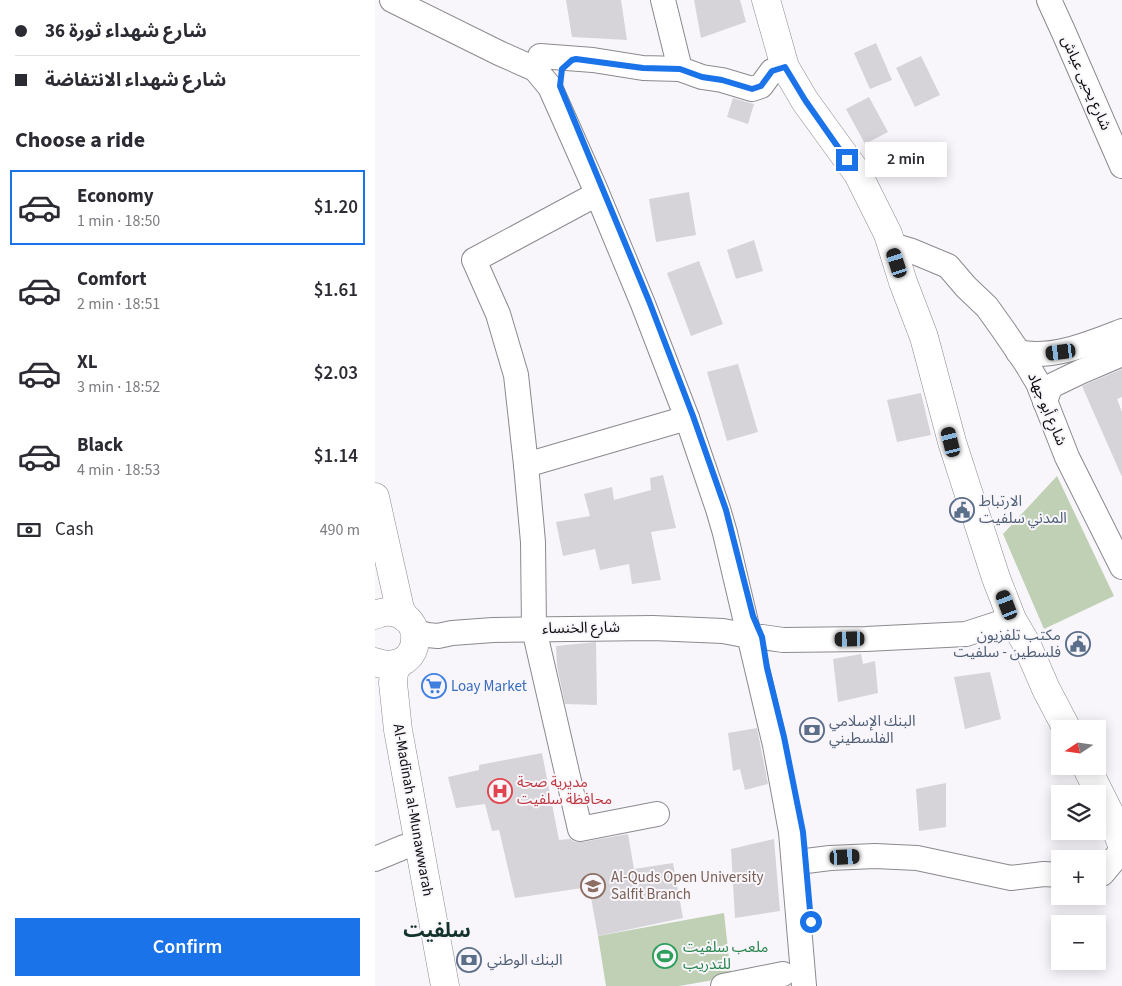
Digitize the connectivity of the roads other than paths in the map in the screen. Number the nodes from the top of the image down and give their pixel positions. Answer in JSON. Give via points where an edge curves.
{"nodes":[{"id":1,"x":392,"y":0,"type":"edge"},
{"id":2,"x":421,"y":0,"type":"edge"},
{"id":3,"x":663,"y":0,"type":"edge"},
{"id":4,"x":766,"y":0,"type":"edge"},
{"id":5,"x":1049,"y":0,"type":"edge"},
{"id":6,"x":537,"y":59,"type":"junction"},
{"id":7,"x":574,"y":60,"type":"junction"},
{"id":8,"x":785,"y":67,"type":"junction"},
{"id":9,"x":680,"y":69,"type":"junction"},
{"id":10,"x":560,"y":86,"type":"junction"},
{"id":11,"x":1122,"y":166,"type":"edge"},
{"id":12,"x":597,"y":194,"type":"junction"},
{"id":13,"x":891,"y":245,"type":"junction"},
{"id":14,"x":1122,"y":331,"type":"edge"},
{"id":15,"x":1018,"y":352,"type":"junction"},
{"id":16,"x":1122,"y":354,"type":"edge"},
{"id":17,"x":1045,"y":402,"type":"junction"},
{"id":18,"x":687,"y":418,"type":"junction"},
{"id":19,"x":526,"y":466,"type":"junction"},
{"id":20,"x":375,"y":497,"type":"edge"},
{"id":21,"x":1122,"y":567,"type":"edge"},
{"id":22,"x":375,"y":615,"type":"edge"},
{"id":23,"x":1012,"y":619,"type":"junction"},
{"id":24,"x":410,"y":624,"type":"junction"},
{"id":25,"x":534,"y":629,"type":"junction"},
{"id":26,"x":755,"y":636,"type":"junction"},
{"id":27,"x":387,"y":663,"type":"edge"},
{"id":28,"x":375,"y":684,"type":"edge"},
{"id":29,"x":1062,"y":720,"type":"edge"},
{"id":30,"x":1090,"y":775,"type":"edge"},
{"id":31,"x":657,"y":814,"type":"dead end"},
{"id":32,"x":1122,"y":845,"type":"edge"},
{"id":33,"x":404,"y":847,"type":"junction"},
{"id":34,"x":1122,"y":850,"type":"edge"},
{"id":35,"x":375,"y":858,"type":"edge"},
{"id":36,"x":805,"y":861,"type":"junction"},
{"id":37,"x":1106,"y":869,"type":"edge"},
{"id":38,"x":1051,"y":874,"type":"edge"},
{"id":39,"x":783,"y":974,"type":"dead end"},
{"id":40,"x":427,"y":986,"type":"edge"},
{"id":41,"x":445,"y":986,"type":"edge"},
{"id":42,"x":723,"y":986,"type":"edge"},
{"id":43,"x":804,"y":986,"type":"edge"},
{"id":44,"x":816,"y":986,"type":"edge"}],
"edges":[{"from":1,"to":6,"type":"street","via":[[499,53]]},
{"from":2,"to":6,"type":"street"},
{"from":3,"to":9,"type":"street"},
{"from":4,"to":8,"type":"main road"},
{"from":5,"to":11,"type":"street","name":"شارع يحيى عياش"},
{"from":6,"to":7,"type":"street"},
{"from":6,"to":10,"type":"street","via":[[554,75]]},
{"from":6,"to":12,"type":"street"},
{"from":7,"to":9,"type":"street"},
{"from":7,"to":10,"type":"street","via":[[562,69]]},
{"from":8,"to":9,"type":"street","via":[[772,71],[761,86],[752,89]]},
{"from":8,"to":13,"type":"main road","via":[[858,174]]},
{"from":10,"to":26,"type":"street","via":[[693,416],[726,510],[753,616]]},
{"from":12,"to":18,"type":"street"},
{"from":12,"to":19,"type":"street","via":[[474,260],[498,314],[516,376]]},
{"from":13,"to":15,"type":"street","name":"شارع أبو جهاد","via":[[947,266],[987,307]]},
{"from":13,"to":23,"type":"main road","via":[[924,337],[951,442]]},
{"from":14,"to":15,"type":"street","via":[[1061,352]]},
{"from":15,"to":17,"type":"street","name":"شارع أبو جهاد","via":[[1038,383]]},
{"from":16,"to":17,"type":"street","via":[[1053,385]]},
{"from":17,"to":21,"type":"street","name":"شارع أبو جهاد","via":[[1067,457]]},
{"from":18,"to":19,"type":"street"},
{"from":18,"to":26,"type":"street","via":[[723,525]]},
{"from":19,"to":25,"type":"street","via":[[533,542]]},
{"from":20,"to":24,"type":"main road","via":[[400,609]]},
{"from":22,"to":24,"type":"main road","via":[[391,611]]},
{"from":23,"to":26,"type":"street","name":"شارع الخنساء","via":[[965,634],[792,640]]},
{"from":23,"to":29,"type":"main road","via":[[1027,643]]},
{"from":24,"to":25,"type":"street","name":"شارع الخنساء","via":[[427,635],[438,636]]},
{"from":24,"to":27,"type":"main road","via":[[415,641],[413,649],[404,660]]},
{"from":25,"to":26,"type":"street","name":"شارع الخنساء","via":[[653,628]]},
{"from":25,"to":31,"type":"street","via":[[580,829]]},
{"from":26,"to":36,"type":"street","via":[[767,668],[784,737],[803,832]]},
{"from":26,"to":43,"type":"street","via":[[791,832]]},
{"from":27,"to":41,"type":"main road","name":"Al-Madīnah al-Munawwarah","via":[[394,672],[398,730]]},
{"from":28,"to":33,"type":"main road"},
{"from":30,"to":32,"type":"main road"},
{"from":33,"to":35,"type":"street"},
{"from":33,"to":40,"type":"main road"},
{"from":34,"to":37,"type":"street"},
{"from":36,"to":38,"type":"street","via":[[875,856],[917,858],[1011,878]]},
{"from":36,"to":44,"type":"street"},
{"from":39,"to":42,"type":"street"}]}
